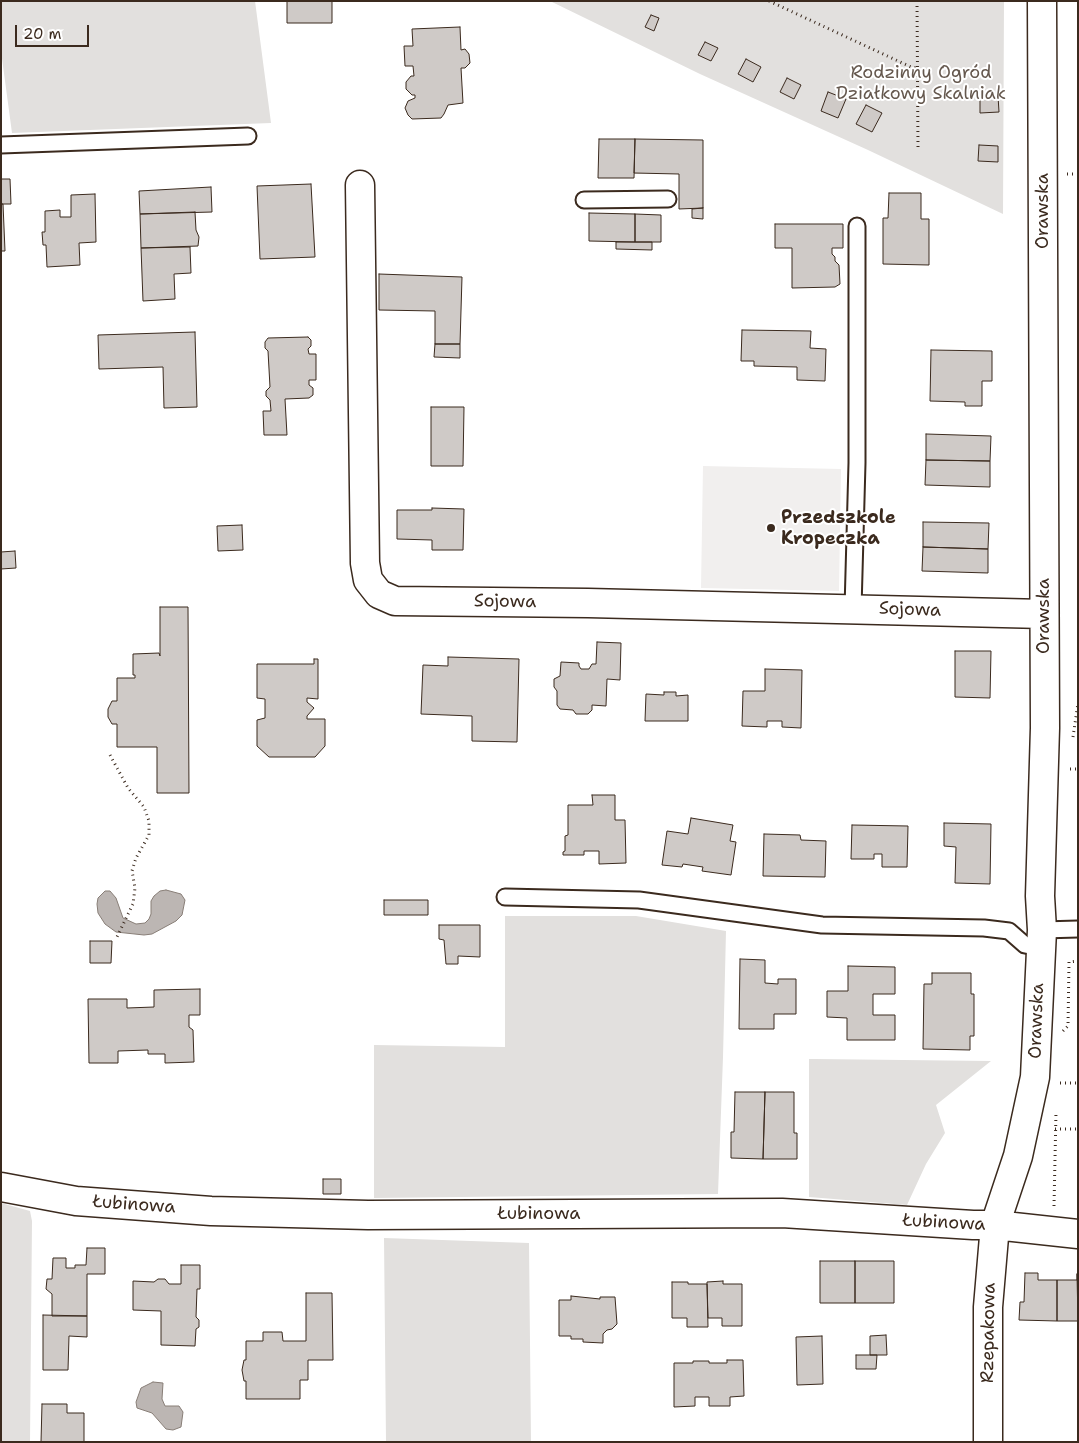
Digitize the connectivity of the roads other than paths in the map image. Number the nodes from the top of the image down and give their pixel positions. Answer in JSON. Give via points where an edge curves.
{"nodes":[{"id":1,"x":1042,"y":1,"type":"edge"},
{"id":2,"x":248,"y":136,"type":"dead end"},
{"id":3,"x":1,"y":145,"type":"edge"},
{"id":4,"x":360,"y":185,"type":"dead end"},
{"id":5,"x":668,"y":199,"type":"dead end"},
{"id":6,"x":584,"y":200,"type":"dead end"},
{"id":7,"x":858,"y":226,"type":"dead end"},
{"id":8,"x":853,"y":609,"type":"junction"},
{"id":9,"x":1044,"y":614,"type":"junction"},
{"id":10,"x":505,"y":897,"type":"dead end"},
{"id":11,"x":1078,"y":929,"type":"edge"},
{"id":12,"x":1041,"y":939,"type":"junction"},
{"id":13,"x":1,"y":1187,"type":"edge"},
{"id":14,"x":995,"y":1225,"type":"junction"},
{"id":15,"x":1078,"y":1234,"type":"edge"},
{"id":16,"x":988,"y":1442,"type":"edge"}],
"edges":[{"from":1,"to":9,"type":"street","name":"Orawska"},
{"from":2,"to":3,"type":"lane"},
{"from":4,"to":8,"type":"street","name":"Sojowa","via":[[365,563],[368,580],[379,594],[395,601]]},
{"from":5,"to":6,"type":"lane"},
{"from":7,"to":8,"type":"lane"},
{"from":8,"to":9,"type":"street","name":"Sojowa"},
{"from":9,"to":12,"type":"street","name":"Orawska"},
{"from":10,"to":12,"type":"lane","via":[[638,900],[822,925],[984,928],[1009,931],[1025,945]]},
{"from":11,"to":12,"type":"lane"},
{"from":12,"to":14,"type":"street","name":"Orawska","via":[[1035,1077],[1018,1156]]},
{"from":13,"to":14,"type":"street","name":"Łubinowa","via":[[76,1201],[221,1211],[368,1216],[782,1212]]},
{"from":14,"to":15,"type":"street","name":"Łubinowa"},
{"from":14,"to":16,"type":"street","name":"Rzepakowa","via":[[988,1306]]}]}
